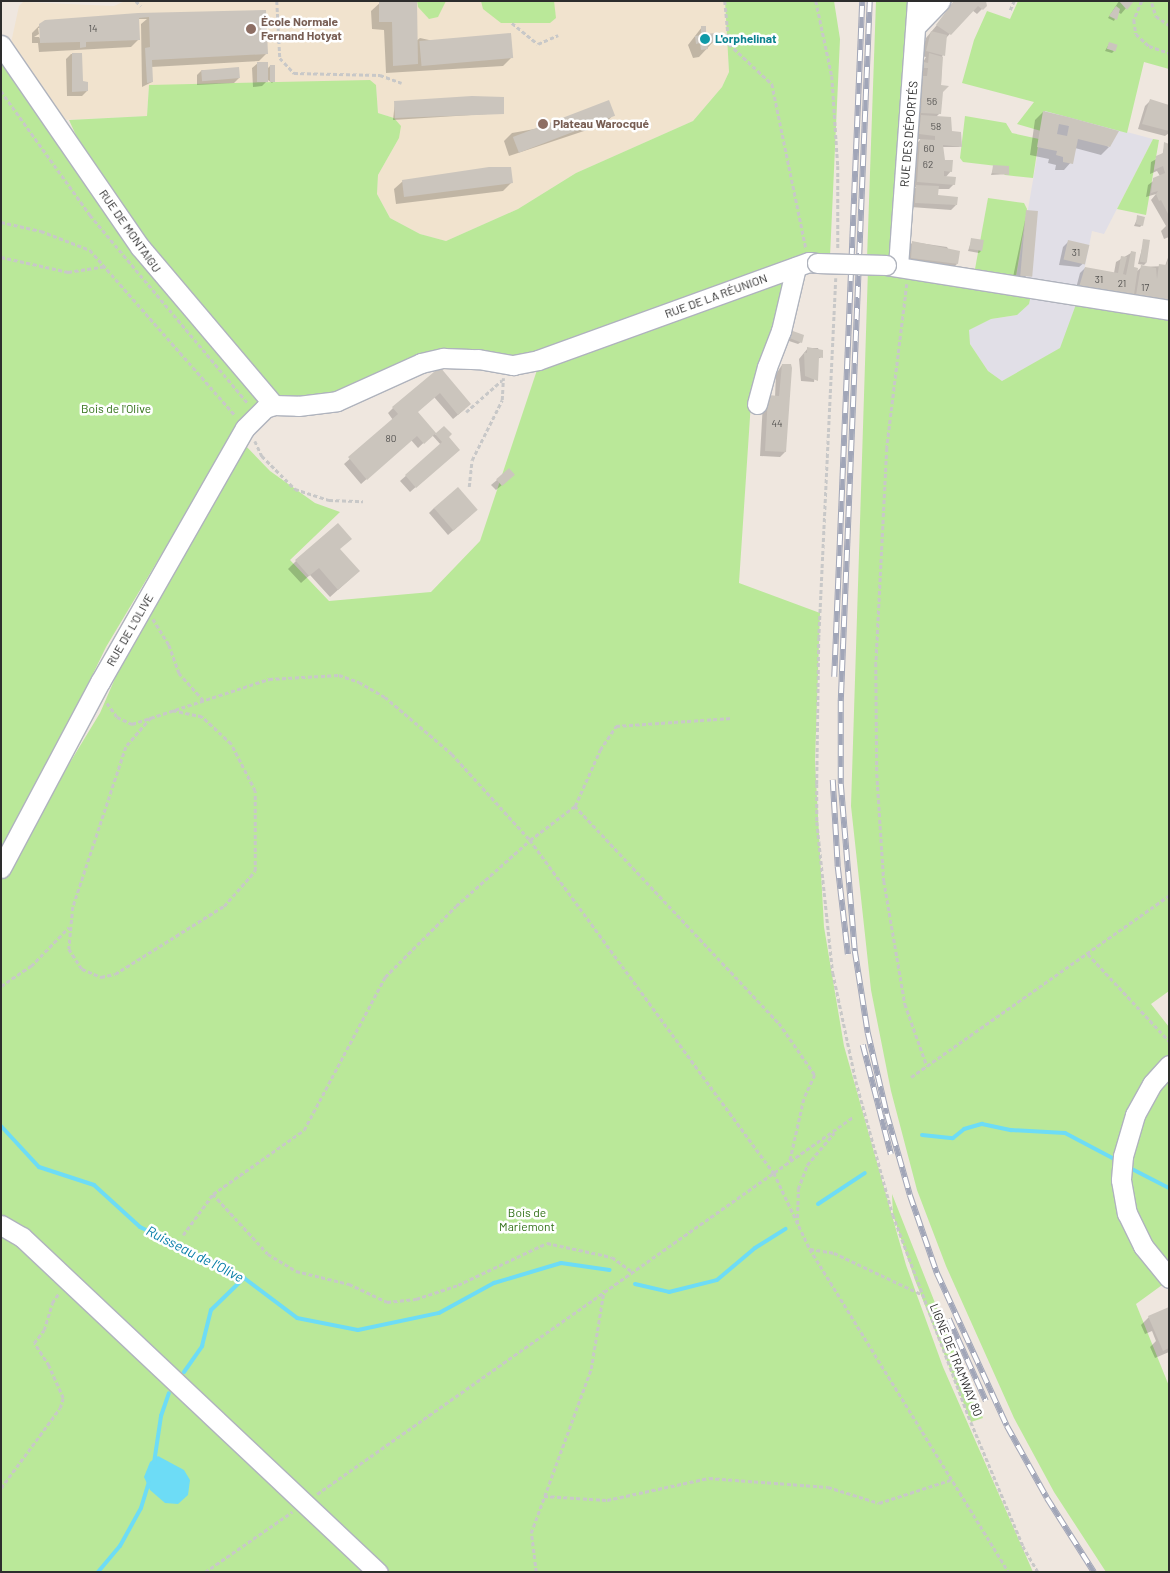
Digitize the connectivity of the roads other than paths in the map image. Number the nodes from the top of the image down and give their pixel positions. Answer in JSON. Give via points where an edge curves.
{"nodes":[{"id":1,"x":917,"y":1,"type":"edge"},
{"id":2,"x":940,"y":1,"type":"edge"},
{"id":3,"x":918,"y":24,"type":"junction"},
{"id":4,"x":1,"y":45,"type":"edge"},
{"id":5,"x":808,"y":264,"type":"junction"},
{"id":6,"x":897,"y":266,"type":"junction"},
{"id":7,"x":1169,"y":310,"type":"edge"},
{"id":8,"x":274,"y":404,"type":"junction"},
{"id":9,"x":757,"y":404,"type":"dead end"},
{"id":10,"x":1,"y":868,"type":"edge"},
{"id":11,"x":1169,"y":1065,"type":"edge"},
{"id":12,"x":1,"y":1225,"type":"edge"},
{"id":13,"x":1169,"y":1278,"type":"edge"},
{"id":14,"x":378,"y":1572,"type":"edge"}],
"edges":[{"from":1,"to":3,"type":"street","name":"RUE DES DÉPORTÉS"},
{"from":2,"to":3,"type":"street"},
{"from":3,"to":6,"type":"street","name":"RUE DES DÉPORTÉS"},
{"from":4,"to":8,"type":"street","name":"RUE DE MONTAIGU","via":[[140,247]]},
{"from":5,"to":6,"type":"street","name":"RUE DE LA RÉUNION","bridge":true},
{"from":5,"to":8,"type":"street","name":"RUE DE LA RÉUNION","via":[[508,372],[478,359],[443,358],[421,363],[338,401],[298,406]]},
{"from":5,"to":9,"type":"street"},
{"from":6,"to":7,"type":"street","name":"RUE DE LA RÉUNION"},
{"from":8,"to":10,"type":"street","name":"RUE DE L'OLIVE","via":[[248,424],[100,682]]},
{"from":11,"to":13,"type":"street","via":[[1142,1098],[1123,1163],[1127,1213],[1143,1246]]},
{"from":12,"to":14,"type":"street","via":[[22,1237],[68,1279]]}]}
